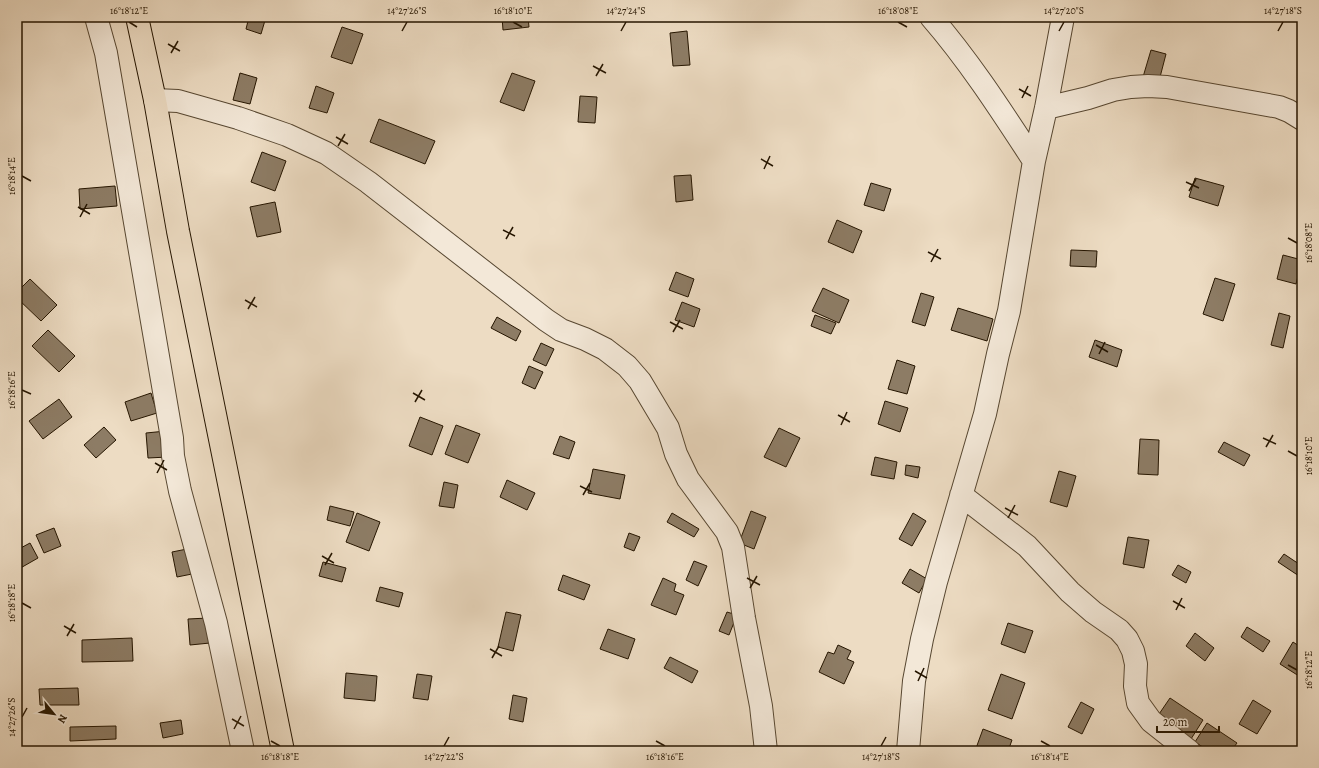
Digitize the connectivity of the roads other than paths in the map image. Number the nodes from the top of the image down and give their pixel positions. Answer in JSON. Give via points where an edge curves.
{"nodes":[{"id":1,"x":96,"y":17,"type":"edge"},
{"id":2,"x":137,"y":17,"type":"edge"},
{"id":3,"x":931,"y":17,"type":"edge"},
{"id":4,"x":1063,"y":17,"type":"edge"},
{"id":5,"x":155,"y":100,"type":"junction"},
{"id":6,"x":1046,"y":108,"type":"junction"},
{"id":7,"x":1302,"y":119,"type":"edge"},
{"id":8,"x":1034,"y":162,"type":"junction"},
{"id":9,"x":961,"y":495,"type":"junction"},
{"id":10,"x":243,"y":751,"type":"edge"},
{"id":11,"x":283,"y":751,"type":"edge"},
{"id":12,"x":766,"y":751,"type":"edge"},
{"id":13,"x":908,"y":751,"type":"edge"},
{"id":14,"x":1189,"y":751,"type":"edge"}],
"edges":[{"from":1,"to":10,"type":"street","via":[[106,53],[180,491],[216,623]]},
{"from":2,"to":5,"type":"main road"},
{"from":3,"to":8,"type":"street","via":[[996,102]]},
{"from":4,"to":6,"type":"street"},
{"from":5,"to":11,"type":"main road","via":[[178,231]]},
{"from":5,"to":12,"type":"street","via":[[178,101],[238,118],[287,135],[326,153],[368,182],[546,320],[561,330],[605,349],[627,366],[640,381],[668,428],[676,454],[688,478],[727,532],[733,547],[761,706]]},
{"from":6,"to":7,"type":"street","via":[[1113,90],[1148,86],[1280,107]]},
{"from":6,"to":8,"type":"street"},
{"from":8,"to":9,"type":"street","via":[[1009,311],[985,414]]},
{"from":9,"to":13,"type":"street","via":[[922,639],[914,681]]},
{"from":9,"to":14,"type":"street","via":[[1027,546],[1070,592],[1119,630],[1133,651],[1138,703],[1151,721]]}]}
